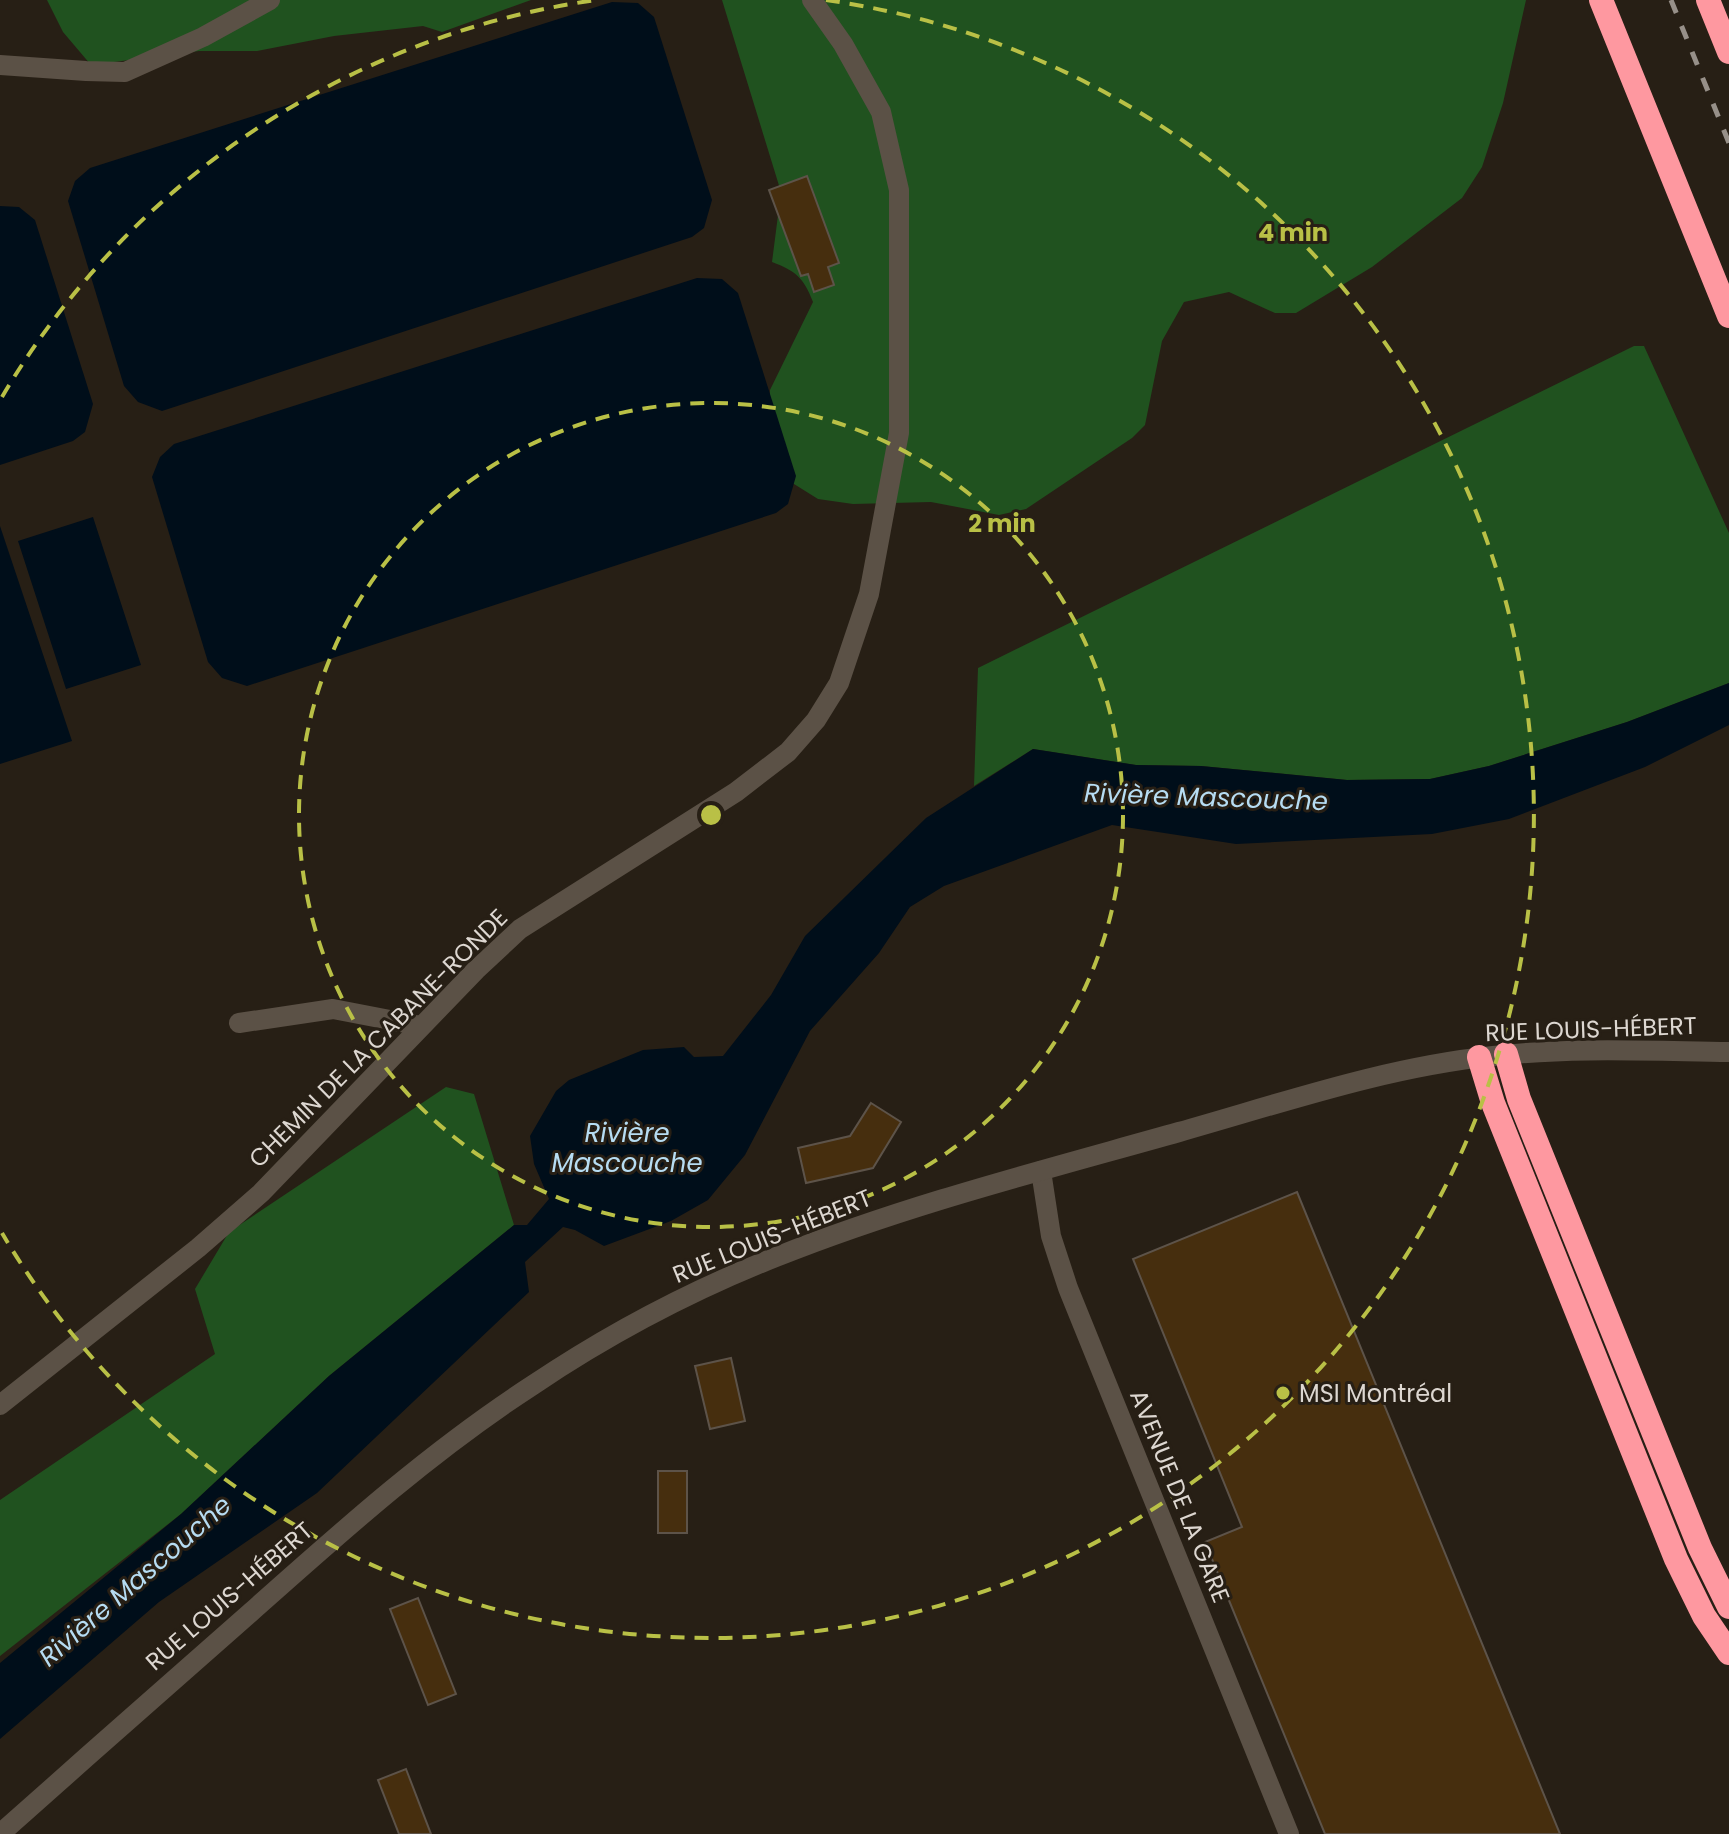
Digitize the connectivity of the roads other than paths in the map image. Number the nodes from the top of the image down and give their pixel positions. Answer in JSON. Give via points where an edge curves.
{"nodes":[{"id":1,"x":270,"y":0,"type":"edge"},
{"id":2,"x":812,"y":0,"type":"edge"},
{"id":3,"x":1601,"y":0,"type":"edge"},
{"id":4,"x":1708,"y":0,"type":"edge"},
{"id":5,"x":1729,"y":52,"type":"edge"},
{"id":6,"x":0,"y":65,"type":"edge"},
{"id":7,"x":1729,"y":316,"type":"edge"},
{"id":8,"x":239,"y":1023,"type":"dead end"},
{"id":9,"x":421,"y":1026,"type":"junction"},
{"id":10,"x":1729,"y":1052,"type":"edge"},
{"id":11,"x":1506,"y":1054,"type":"junction"},
{"id":12,"x":1479,"y":1057,"type":"junction"},
{"id":13,"x":1041,"y":1171,"type":"junction"},
{"id":14,"x":0,"y":1405,"type":"edge"},
{"id":15,"x":1729,"y":1607,"type":"edge"},
{"id":16,"x":1729,"y":1653,"type":"edge"},
{"id":17,"x":0,"y":1834,"type":"edge"},
{"id":18,"x":1289,"y":1834,"type":"edge"}],
"edges":[{"from":1,"to":6,"type":"street","via":[[125,72]]},
{"from":2,"to":9,"type":"street","name":"CHEMIN DE LA CABANE-RONDE","via":[[881,112],[899,190],[899,433],[869,594],[839,683],[788,752],[736,792],[520,929]]},
{"from":3,"to":7,"type":"highway"},
{"from":4,"to":5,"type":"highway"},
{"from":8,"to":9,"type":"street","via":[[333,1009]]},
{"from":9,"to":14,"type":"street","name":"CHEMIN DE LA CABANE-RONDE","via":[[261,1193]]},
{"from":10,"to":11,"type":"street","name":"RUE LOUIS-HÉBERT"},
{"from":11,"to":12,"type":"street","name":"RUE LOUIS-HÉBERT"},
{"from":11,"to":15,"type":"highway","via":[[1519,1099],[1693,1531]]},
{"from":12,"to":13,"type":"street","name":"RUE LOUIS-HÉBERT","via":[[1370,1079]]},
{"from":12,"to":16,"type":"highway","via":[[1676,1559]]},
{"from":13,"to":17,"type":"street","name":"RUE LOUIS-HÉBERT","via":[[776,1257],[631,1324],[551,1373],[388,1492]]},
{"from":13,"to":18,"type":"street","name":"AVENUE DE LA GARE","via":[[1051,1236],[1068,1288]]}]}
